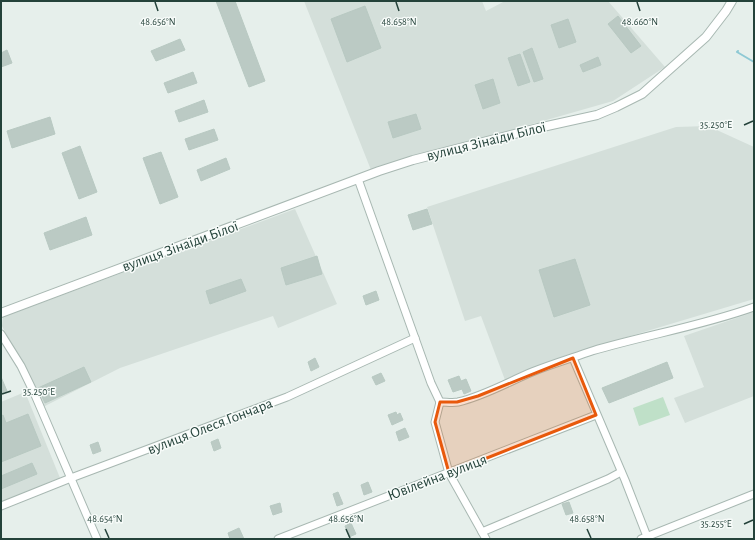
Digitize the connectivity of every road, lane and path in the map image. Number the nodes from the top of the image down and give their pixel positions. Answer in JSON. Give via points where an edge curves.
{"nodes":[{"id":1,"x":732,"y":1,"type":"edge"},
{"id":2,"x":358,"y":179,"type":"junction"},
{"id":3,"x":754,"y":307,"type":"edge"},
{"id":4,"x":1,"y":312,"type":"edge"},
{"id":5,"x":1,"y":334,"type":"edge"},
{"id":6,"x":415,"y":338,"type":"junction"},
{"id":7,"x":573,"y":358,"type":"junction"},
{"id":8,"x":440,"y":402,"type":"junction"},
{"id":9,"x":596,"y":415,"type":"junction"},
{"id":10,"x":621,"y":472,"type":"junction"},
{"id":11,"x":449,"y":473,"type":"junction"},
{"id":12,"x":71,"y":478,"type":"junction"},
{"id":13,"x":754,"y":494,"type":"edge"},
{"id":14,"x":1,"y":506,"type":"edge"},
{"id":15,"x":482,"y":532,"type":"junction"},
{"id":16,"x":645,"y":538,"type":"edge"},
{"id":17,"x":97,"y":539,"type":"edge"},
{"id":18,"x":278,"y":539,"type":"edge"},
{"id":19,"x":486,"y":539,"type":"edge"}],
"edges":[{"from":1,"to":2,"type":"street","name":"вулиця Зінаїди Білої","via":[[706,37],[642,94],[616,107],[597,115],[414,160]]},
{"from":2,"to":4,"type":"street","name":"вулиця Зінаїди Білої"},
{"from":2,"to":6,"type":"street"},
{"from":3,"to":7,"type":"street"},
{"from":5,"to":12,"type":"street","via":[[21,366]]},
{"from":6,"to":8,"type":"street"},
{"from":6,"to":12,"type":"street","name":"вулиця Олеся Гончара","via":[[287,397]]},
{"from":7,"to":8,"type":"street","via":[[532,372],[478,396],[457,402]]},
{"from":7,"to":9,"type":"street"},
{"from":8,"to":11,"type":"street","via":[[435,422]]},
{"from":9,"to":10,"type":"street"},
{"from":9,"to":11,"type":"street","name":"Ювілейна вулиця"},
{"from":10,"to":15,"type":"street"},
{"from":10,"to":16,"type":"street"},
{"from":11,"to":15,"type":"street"},
{"from":11,"to":18,"type":"street","name":"Ювілейна вулиця"},
{"from":12,"to":14,"type":"street","name":"вулиця Олеся Гончара"},
{"from":12,"to":17,"type":"street"},
{"from":13,"to":16,"type":"street"},
{"from":15,"to":19,"type":"street"}]}
